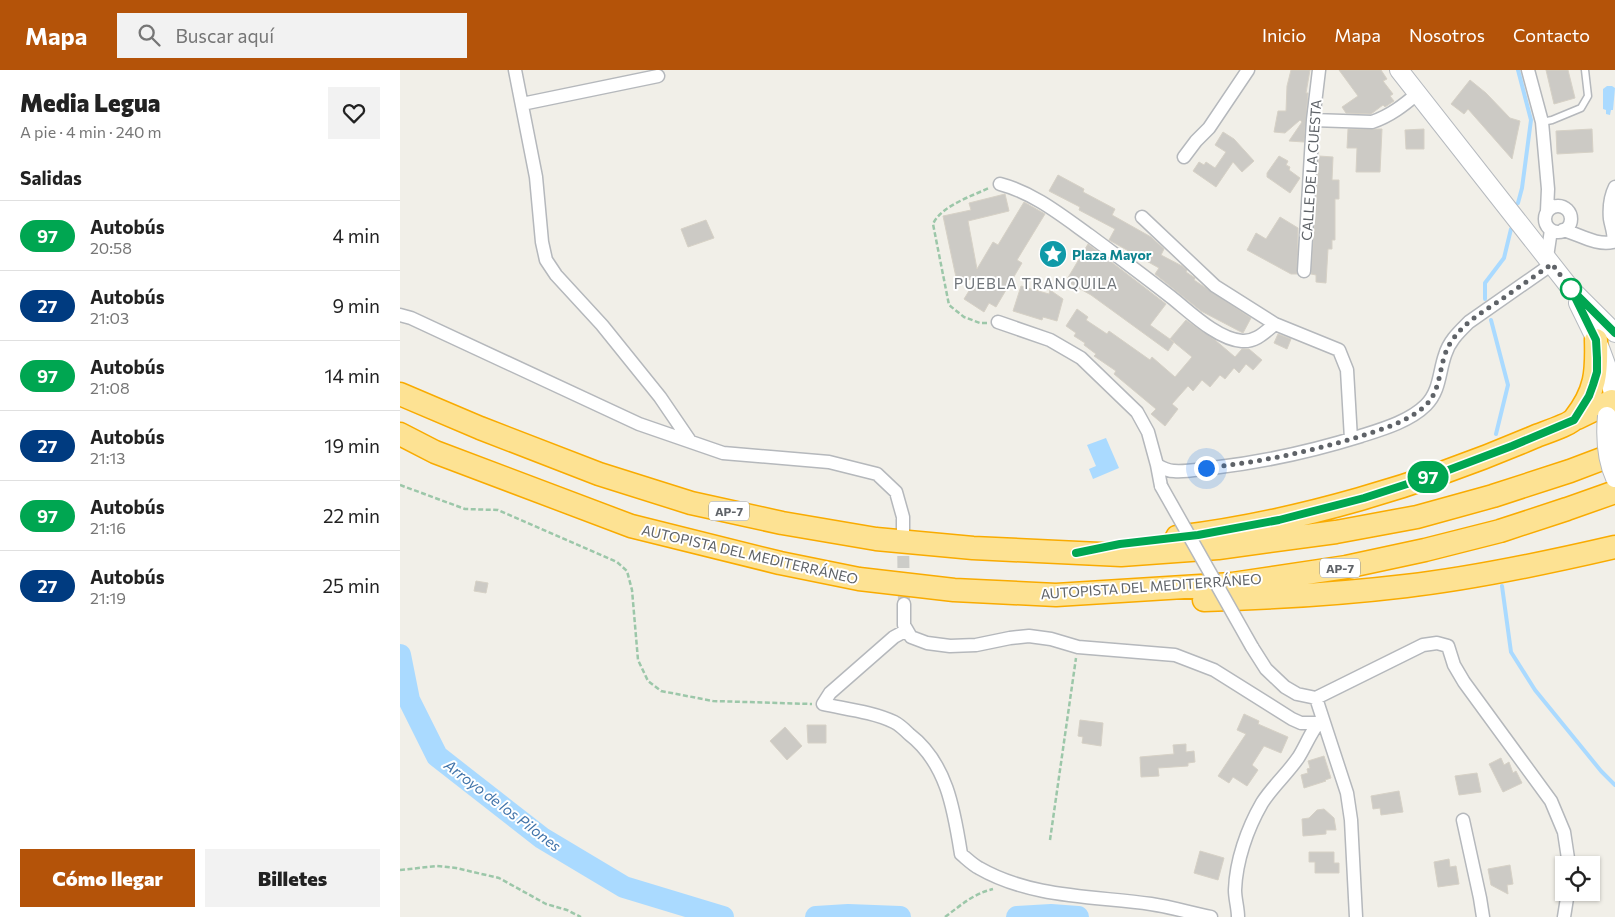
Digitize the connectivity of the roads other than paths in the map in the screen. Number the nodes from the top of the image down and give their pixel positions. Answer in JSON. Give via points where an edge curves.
{"nodes":[{"id":1,"x":514,"y":70,"type":"edge"},
{"id":2,"x":1248,"y":70,"type":"edge"},
{"id":3,"x":1319,"y":70,"type":"edge"},
{"id":4,"x":1399,"y":70,"type":"edge"},
{"id":5,"x":1528,"y":70,"type":"edge"},
{"id":6,"x":1585,"y":70,"type":"edge"},
{"id":7,"x":658,"y":76,"type":"dead end"},
{"id":8,"x":1418,"y":93,"type":"junction"},
{"id":9,"x":522,"y":104,"type":"junction"},
{"id":10,"x":1313,"y":120,"type":"junction"},
{"id":11,"x":1542,"y":122,"type":"junction"},
{"id":12,"x":1184,"y":157,"type":"dead end"},
{"id":13,"x":1000,"y":184,"type":"road end"},
{"id":14,"x":1615,"y":187,"type":"edge"},
{"id":15,"x":1548,"y":189,"type":"junction"},
{"id":16,"x":1547,"y":211,"type":"junction"},
{"id":17,"x":1566,"y":211,"type":"junction"},
{"id":18,"x":1142,"y":217,"type":"dead end"},
{"id":19,"x":1557,"y":230,"type":"junction"},
{"id":20,"x":1587,"y":239,"type":"junction"},
{"id":21,"x":1550,"y":260,"type":"junction"},
{"id":22,"x":1304,"y":271,"type":"dead end"},
{"id":23,"x":400,"y":315,"type":"edge"},
{"id":24,"x":998,"y":322,"type":"road end"},
{"id":25,"x":1275,"y":324,"type":"junction"},
{"id":26,"x":1606,"y":336,"type":"edge"},
{"id":27,"x":400,"y":394,"type":"edge"},
{"id":28,"x":1612,"y":403,"type":"edge"},
{"id":29,"x":1574,"y":420,"type":"junction"},
{"id":30,"x":400,"y":434,"type":"edge"},
{"id":31,"x":1351,"y":439,"type":"junction"},
{"id":32,"x":690,"y":441,"type":"junction"},
{"id":33,"x":1615,"y":454,"type":"edge"},
{"id":34,"x":1157,"y":465,"type":"junction"},
{"id":35,"x":1615,"y":478,"type":"edge"},
{"id":36,"x":1615,"y":492,"type":"edge"},
{"id":37,"x":903,"y":538,"type":"tunnel mouth"},
{"id":38,"x":1615,"y":548,"type":"edge"},
{"id":39,"x":1076,"y":553,"type":"junction"},
{"id":40,"x":1056,"y":595,"type":"junction"},
{"id":41,"x":904,"y":604,"type":"tunnel mouth"},
{"id":42,"x":907,"y":630,"type":"junction"},
{"id":43,"x":1316,"y":698,"type":"junction"},
{"id":44,"x":1320,"y":721,"type":"junction"},
{"id":45,"x":1463,"y":820,"type":"dead end"},
{"id":46,"x":1567,"y":856,"type":"edge"},
{"id":47,"x":1567,"y":901,"type":"edge"},
{"id":48,"x":1211,"y":917,"type":"edge"},
{"id":49,"x":1238,"y":917,"type":"edge"},
{"id":50,"x":1356,"y":917,"type":"edge"},
{"id":51,"x":1483,"y":917,"type":"edge"},
{"id":52,"x":1564,"y":917,"type":"edge"}],
"edges":[{"from":1,"to":9,"type":"street"},
{"from":2,"to":12,"type":"street","via":[[1209,128]]},
{"from":3,"to":10,"type":"street","name":"CALLE DE LA CUESTA"},
{"from":4,"to":8,"type":"main road"},
{"from":5,"to":11,"type":"street"},
{"from":6,"to":11,"type":"lane","via":[[1588,96],[1581,108]]},
{"from":7,"to":9,"type":"street"},
{"from":8,"to":10,"type":"street","via":[[1400,108],[1372,122]]},
{"from":8,"to":21,"type":"main road"},
{"from":9,"to":32,"type":"street","via":[[536,177],[546,260],[643,375]]},
{"from":10,"to":22,"type":"street","name":"CALLE DE LA CUESTA"},
{"from":11,"to":15,"type":"street"},
{"from":13,"to":25,"type":"street","via":[[1016,188],[1047,205],[1218,332],[1241,341],[1255,340]]},
{"from":14,"to":20,"type":"street","via":[[1610,207],[1612,242]]},
{"from":15,"to":16,"type":"street"},
{"from":15,"to":17,"type":"street"},
{"from":16,"to":17,"type":"street","via":[[1554,206]]},
{"from":16,"to":19,"type":"street","via":[[1546,223]]},
{"from":17,"to":19,"type":"street","via":[[1569,224]]},
{"from":17,"to":20,"type":"street"},
{"from":18,"to":25,"type":"street","via":[[1215,286]]},
{"from":19,"to":20,"type":"street"},
{"from":19,"to":21,"type":"street"},
{"from":21,"to":26,"type":"main road"},
{"from":21,"to":31,"type":"street","via":[[1458,332],[1450,343],[1434,394],[1427,404],[1412,416]]},
{"from":23,"to":32,"type":"street","via":[[639,424]]},
{"from":24,"to":34,"type":"street","via":[[1050,340],[1081,358],[1137,412],[1148,432]]},
{"from":25,"to":31,"type":"street","via":[[1339,350],[1347,370]]},
{"from":26,"to":28,"type":"main road"},
{"from":26,"to":29,"type":"highway","via":[[1589,396]]},
{"from":27,"to":39,"type":"highway","number":"AP-7","via":[[599,474],[690,502],[782,523],[876,539]]},
{"from":28,"to":29,"type":"highway"},
{"from":28,"to":35,"type":"main road","bridge":true,"via":[[1606,447]]},
{"from":29,"to":39,"type":"highway","via":[[1438,474],[1364,498],[1279,520]]},
{"from":30,"to":40,"type":"highway","name":"AUTOPISTA DEL MEDITERRÁNEO","number":"AP-7","via":[[436,452],[631,526],[761,559],[859,579],[954,590]]},
{"from":31,"to":34,"type":"street","via":[[1245,464],[1173,472]]},
{"from":32,"to":37,"type":"street","via":[[723,452],[829,462],[878,474],[896,492],[903,516]]},
{"from":33,"to":39,"type":"highway","number":"AP-7","via":[[1493,496],[1417,516],[1336,532],[1218,548],[1121,555]]},
{"from":34,"to":43,"type":"street","bridge":true,"via":[[1161,486],[1266,669],[1297,694]]},
{"from":36,"to":40,"type":"highway","name":"AUTOPISTA DEL MEDITERRÁNEO","number":"AP-7","via":[[1500,531],[1346,567],[1232,584]]},
{"from":38,"to":40,"type":"highway","via":[[1490,574],[1295,597],[1098,602]]},
{"from":41,"to":42,"type":"street"},
{"from":42,"to":44,"type":"street","via":[[911,637],[927,643],[950,646],[1030,636],[1078,647],[1175,655],[1214,670],[1292,719],[1302,723]]},
{"from":42,"to":48,"type":"street","via":[[894,637],[830,693],[823,704],[895,722],[917,739],[933,758],[948,789],[961,854],[978,868],[1032,889],[1152,904]]},
{"from":43,"to":44,"type":"street"},
{"from":43,"to":46,"type":"street","via":[[1423,645],[1437,643],[1448,646],[1454,666],[1464,682],[1552,801],[1564,832]]},
{"from":44,"to":49,"type":"street","via":[[1297,760],[1263,802],[1250,829],[1240,858],[1235,891]]},
{"from":44,"to":50,"type":"street","via":[[1347,793]]},
{"from":45,"to":51,"type":"street"},
{"from":47,"to":52,"type":"street"}]}
